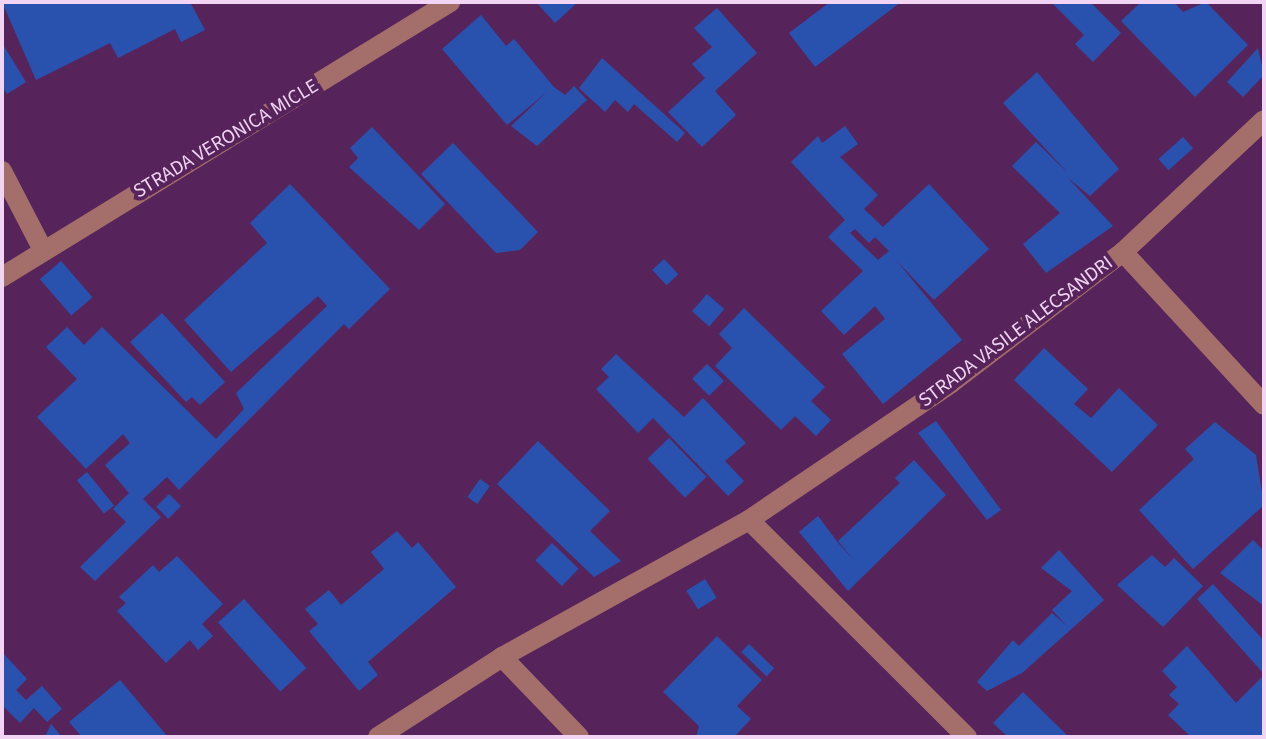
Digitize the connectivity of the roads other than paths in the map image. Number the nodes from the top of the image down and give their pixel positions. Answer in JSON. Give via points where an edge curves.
{"nodes":[{"id":1,"x":450,"y":2,"type":"edge"},
{"id":2,"x":1264,"y":120,"type":"edge"},
{"id":3,"x":2,"y":171,"type":"edge"},
{"id":4,"x":43,"y":250,"type":"junction"},
{"id":5,"x":1123,"y":252,"type":"junction"},
{"id":6,"x":2,"y":277,"type":"edge"},
{"id":7,"x":1264,"y":405,"type":"edge"},
{"id":8,"x":749,"y":520,"type":"junction"},
{"id":9,"x":502,"y":657,"type":"junction"},
{"id":10,"x":378,"y":737,"type":"edge"},
{"id":11,"x":579,"y":737,"type":"edge"},
{"id":12,"x":967,"y":737,"type":"edge"}],
"edges":[{"from":1,"to":4,"type":"street","name":"STRADA VERONICA MICLE"},
{"from":2,"to":5,"type":"street","name":"STRADA VASILE ALECSANDRI"},
{"from":3,"to":4,"type":"street"},
{"from":4,"to":6,"type":"street","name":"STRADA VERONICA MICLE"},
{"from":5,"to":7,"type":"street"},
{"from":5,"to":8,"type":"street","name":"STRADA VASILE ALECSANDRI","via":[[951,383]]},
{"from":8,"to":9,"type":"street","name":"STRADA VASILE ALECSANDRI"},
{"from":8,"to":12,"type":"street"},
{"from":9,"to":10,"type":"street","name":"STRADA VASILE ALECSANDRI"},
{"from":9,"to":11,"type":"street"}]}
